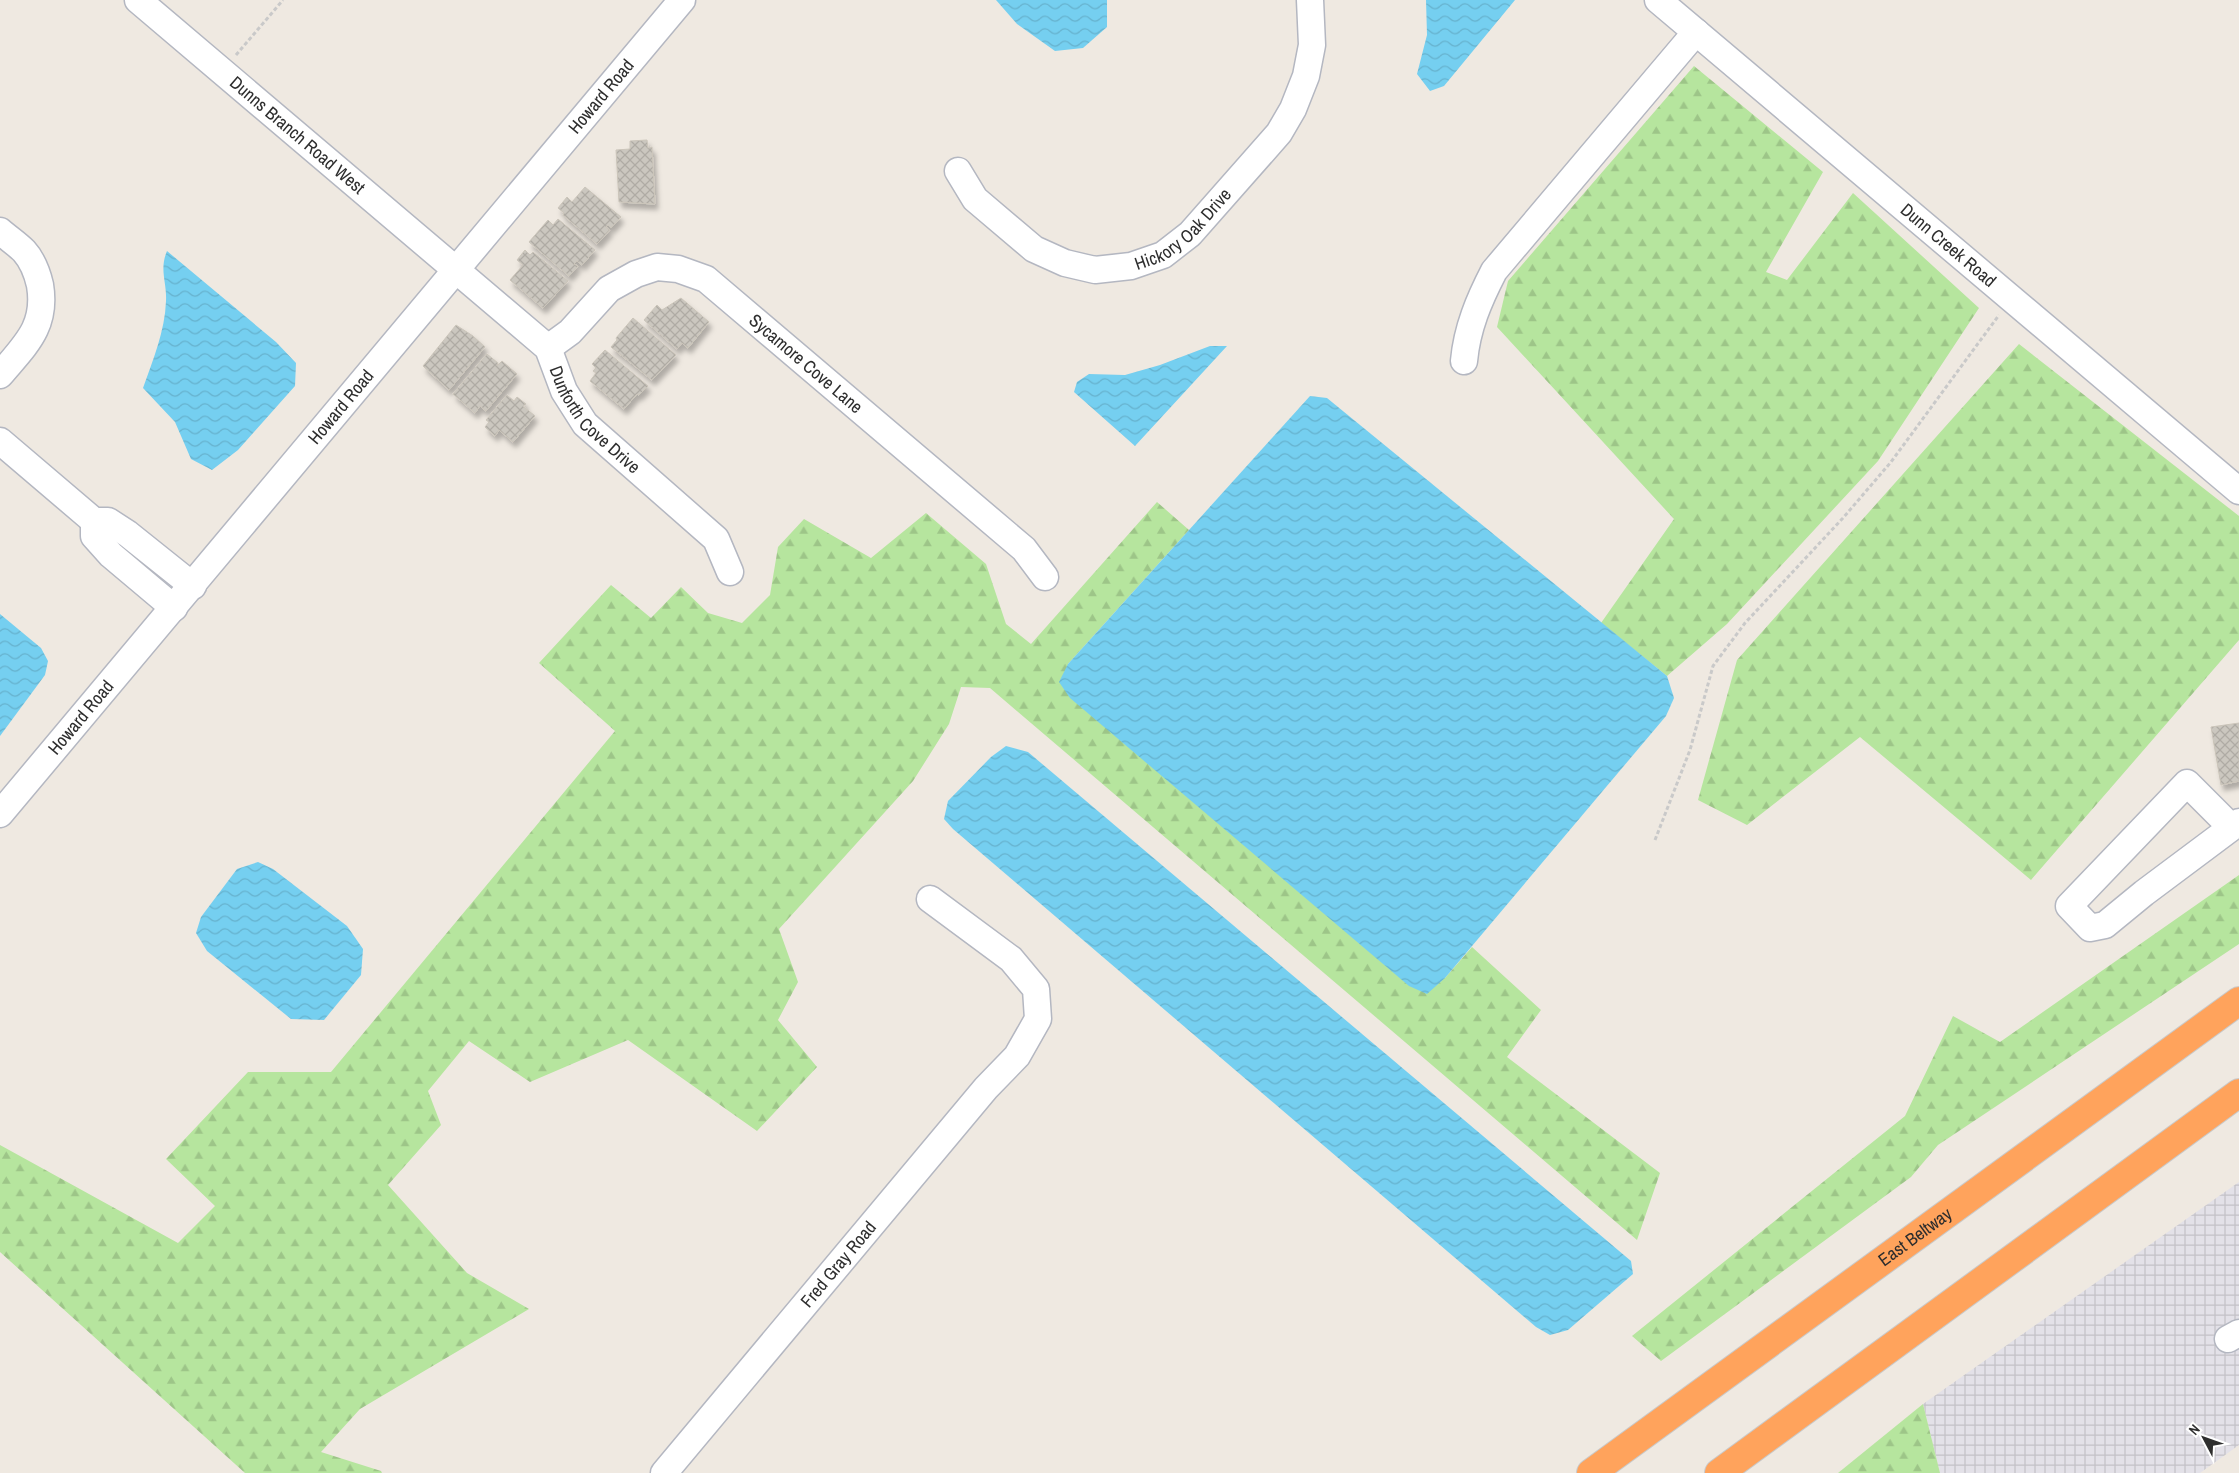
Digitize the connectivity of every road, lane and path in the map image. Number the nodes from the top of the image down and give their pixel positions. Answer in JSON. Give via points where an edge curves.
{"nodes":[{"id":1,"x":138,"y":0,"type":"edge"},
{"id":2,"x":283,"y":0,"type":"edge"},
{"id":3,"x":682,"y":0,"type":"edge"},
{"id":4,"x":1310,"y":0,"type":"edge"},
{"id":5,"x":1658,"y":0,"type":"edge"},
{"id":6,"x":1696,"y":32,"type":"junction"},
{"id":7,"x":223,"y":71,"type":"junction"},
{"id":8,"x":958,"y":170,"type":"dead end"},
{"id":9,"x":0,"y":231,"type":"edge"},
{"id":10,"x":456,"y":270,"type":"junction"},
{"id":11,"x":2011,"y":298,"type":"junction"},
{"id":12,"x":548,"y":348,"type":"junction"},
{"id":13,"x":1464,"y":361,"type":"dead end"},
{"id":14,"x":0,"y":375,"type":"edge"},
{"id":15,"x":0,"y":441,"type":"edge"},
{"id":16,"x":2239,"y":491,"type":"edge"},
{"id":17,"x":94,"y":520,"type":"junction"},
{"id":18,"x":730,"y":572,"type":"dead end"},
{"id":19,"x":1044,"y":577,"type":"dead end"},
{"id":20,"x":193,"y":586,"type":"junction"},
{"id":21,"x":174,"y":608,"type":"junction"},
{"id":22,"x":0,"y":814,"type":"edge"},
{"id":23,"x":2235,"y":825,"type":"edge"},
{"id":24,"x":1656,"y":840,"type":"dead end"},
{"id":25,"x":930,"y":899,"type":"dead end"},
{"id":26,"x":2239,"y":1001,"type":"edge"},
{"id":27,"x":2239,"y":1093,"type":"edge"},
{"id":28,"x":2050,"y":1230,"type":"junction"},
{"id":29,"x":664,"y":1473,"type":"edge"},
{"id":30,"x":1591,"y":1473,"type":"edge"},
{"id":31,"x":1719,"y":1473,"type":"edge"},
{"id":32,"x":1749,"y":1473,"type":"edge"}],
"edges":[{"from":1,"to":7,"type":"street","name":"Dunns Branch Road West"},
{"from":2,"to":7,"type":"path"},
{"from":3,"to":10,"type":"street","name":"Howard Road"},
{"from":4,"to":8,"type":"street","name":"Hickory Oak Drive","via":[[1312,45],[1306,76],[1293,109],[1279,132],[1190,234],[1163,255],[1131,266],[1095,270],[1065,263],[1034,249],[975,199]]},
{"from":5,"to":6,"type":"street","name":"Dunn Creek Road"},
{"from":6,"to":11,"type":"street","name":"Dunn Creek Road"},
{"from":6,"to":13,"type":"street","via":[[1494,271],[1478,302],[1466,340]]},
{"from":7,"to":10,"type":"street","name":"Dunns Branch Road West"},
{"from":9,"to":14,"type":"street","via":[[24,251],[37,270],[42,298],[40,320],[28,342]]},
{"from":10,"to":12,"type":"street","name":"Dunforth Cove Drive"},
{"from":10,"to":20,"type":"street","name":"Howard Road"},
{"from":11,"to":16,"type":"street","name":"Dunn Creek Road"},
{"from":11,"to":24,"type":"path","via":[[1891,462],[1745,622],[1713,666],[1690,750]]},
{"from":12,"to":18,"type":"street","name":"Dunforth Cove Drive","via":[[564,391],[585,424],[716,539]]},
{"from":12,"to":19,"type":"street","name":"Sycamore Cove Lane","via":[[570,332],[609,289],[636,274],[656,256],[678,269],[706,278],[1024,549]]},
{"from":15,"to":17,"type":"street"},
{"from":17,"to":20,"type":"street","via":[[108,521],[128,534]]},
{"from":17,"to":21,"type":"street","via":[[94,536],[110,555]]},
{"from":20,"to":21,"type":"street","name":"Howard Road"},
{"from":21,"to":22,"type":"street","name":"Howard Road"},
{"from":23,"to":23,"type":"street","via":[[2106,925],[2090,928],[2070,906],[2187,783]]},
{"from":25,"to":29,"type":"street","name":"Fred Gray Road","via":[[1011,959],[1036,989],[1038,1018],[1017,1056],[986,1088]]},
{"from":26,"to":30,"type":"highway","name":"East Beltway"},
{"from":27,"to":28,"type":"highway"},
{"from":28,"to":31,"type":"highway"},
{"from":28,"to":32,"type":"highway"}]}
